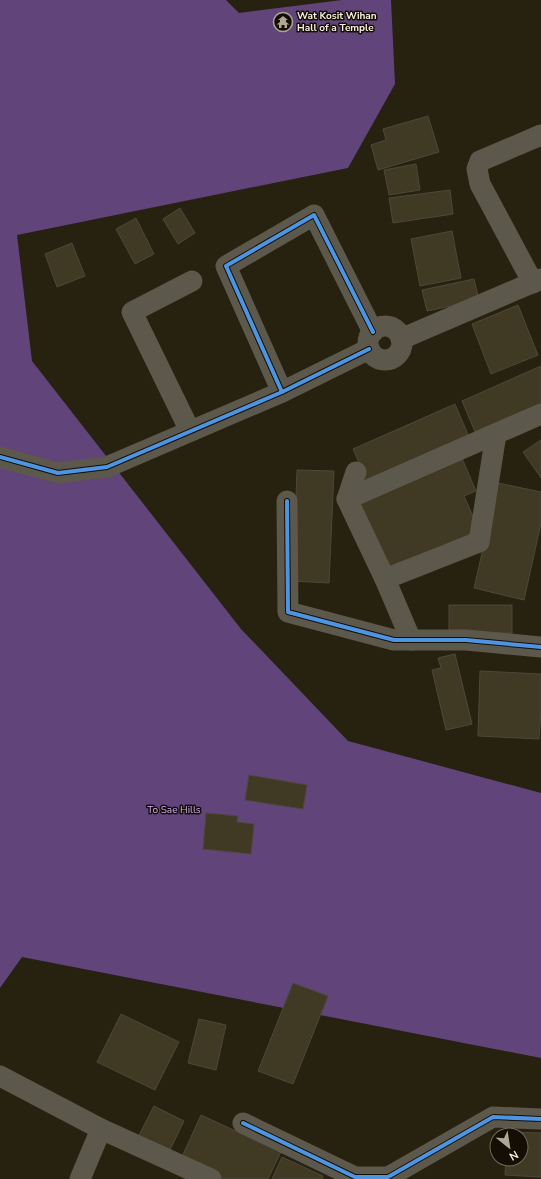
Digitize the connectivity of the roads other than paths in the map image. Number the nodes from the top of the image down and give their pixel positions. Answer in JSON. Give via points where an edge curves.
{"nodes":[{"id":1,"x":541,"y":136,"type":"edge"},
{"id":2,"x":192,"y":281,"type":"dead end"},
{"id":3,"x":537,"y":281,"type":"edge"},
{"id":4,"x":401,"y":339,"type":"junction"},
{"id":5,"x":371,"y":341,"type":"junction"},
{"id":6,"x":282,"y":392,"type":"junction"},
{"id":7,"x":541,"y":414,"type":"edge"},
{"id":8,"x":190,"y":432,"type":"junction"},
{"id":9,"x":496,"y":434,"type":"junction"},
{"id":10,"x":0,"y":457,"type":"edge"},
{"id":11,"x":356,"y":472,"type":"dead end"},
{"id":12,"x":347,"y":499,"type":"junction"},
{"id":13,"x":288,"y":501,"type":"dead end"},
{"id":14,"x":385,"y":579,"type":"junction"},
{"id":15,"x":411,"y":640,"type":"junction"},
{"id":16,"x":541,"y":647,"type":"edge"},
{"id":17,"x":0,"y":1076,"type":"edge"},
{"id":18,"x":541,"y":1119,"type":"edge"},
{"id":19,"x":243,"y":1123,"type":"dead end"},
{"id":20,"x":101,"y":1129,"type":"junction"},
{"id":21,"x":202,"y":1177,"type":"edge"},
{"id":22,"x":80,"y":1179,"type":"edge"}],
"edges":[{"from":1,"to":3,"type":"street","via":[[480,161],[477,169],[480,184]]},
{"from":2,"to":8,"type":"street","via":[[132,312]]},
{"from":3,"to":4,"type":"street"},
{"from":4,"to":5,"type":"street","via":[[399,334],[388,327],[377,329]]},
{"from":4,"to":5,"type":"street","via":[[400,351],[387,360],[376,358]]},
{"from":5,"to":6,"type":"street"},
{"from":5,"to":6,"type":"street","via":[[314,215],[226,266]]},
{"from":6,"to":8,"type":"street"},
{"from":7,"to":9,"type":"street"},
{"from":8,"to":10,"type":"street","via":[[107,468],[58,473]]},
{"from":9,"to":12,"type":"street"},
{"from":9,"to":14,"type":"street","via":[[479,542]]},
{"from":11,"to":12,"type":"street"},
{"from":12,"to":14,"type":"street"},
{"from":13,"to":15,"type":"street","via":[[288,612],[394,640]]},
{"from":14,"to":15,"type":"street"},
{"from":15,"to":16,"type":"street","via":[[466,640]]},
{"from":17,"to":20,"type":"street"},
{"from":18,"to":19,"type":"street","via":[[493,1118],[388,1177],[354,1177]]},
{"from":20,"to":21,"type":"street"},
{"from":20,"to":22,"type":"street"}]}
